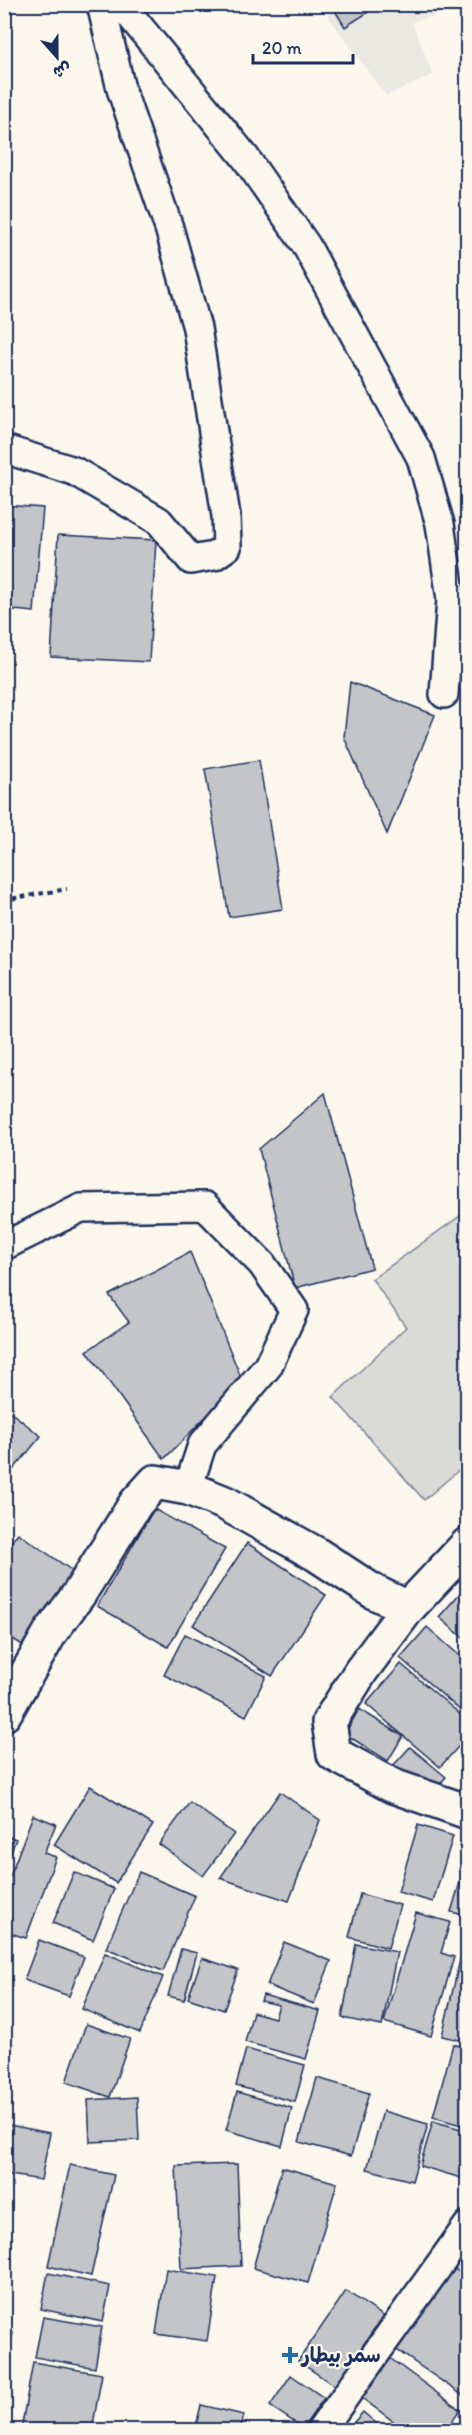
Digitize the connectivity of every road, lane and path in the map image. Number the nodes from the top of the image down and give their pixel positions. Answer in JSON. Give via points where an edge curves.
{"nodes":[{"id":1,"x":101,"y":4,"type":"edge"},
{"id":2,"x":121,"y":4,"type":"edge"},
{"id":3,"x":4,"y":449,"type":"edge"},
{"id":4,"x":444,"y":694,"type":"dead end"},
{"id":5,"x":67,"y":889,"type":"dead end"},
{"id":6,"x":4,"y":900,"type":"edge"},
{"id":7,"x":4,"y":1246,"type":"edge"},
{"id":8,"x":188,"y":1488,"type":"junction"},
{"id":9,"x":468,"y":1544,"type":"edge"},
{"id":10,"x":408,"y":1608,"type":"junction"},
{"id":11,"x":4,"y":1714,"type":"edge"},
{"id":12,"x":468,"y":1812,"type":"edge"},
{"id":13,"x":465,"y":2236,"type":"edge"},
{"id":14,"x":321,"y":2430,"type":"edge"}],
"edges":[{"from":1,"to":3,"type":"street","via":[[121,89],[169,228],[197,328],[226,516],[227,547],[214,555],[191,560],[159,521],[74,471]]},
{"from":2,"to":4,"type":"street","via":[[245,157],[306,245],[421,458],[440,524],[451,599]]},
{"from":5,"to":6,"type":"path"},
{"from":7,"to":8,"type":"street","via":[[81,1208],[205,1206],[262,1264],[294,1310],[268,1366],[202,1445]]},
{"from":8,"to":10,"type":"street","via":[[225,1503],[374,1592]]},
{"from":8,"to":11,"type":"street","via":[[155,1482],[136,1503],[50,1633]]},
{"from":9,"to":10,"type":"street"},
{"from":10,"to":12,"type":"street","via":[[329,1722],[334,1754],[393,1786]]},
{"from":13,"to":14,"type":"street"}]}
